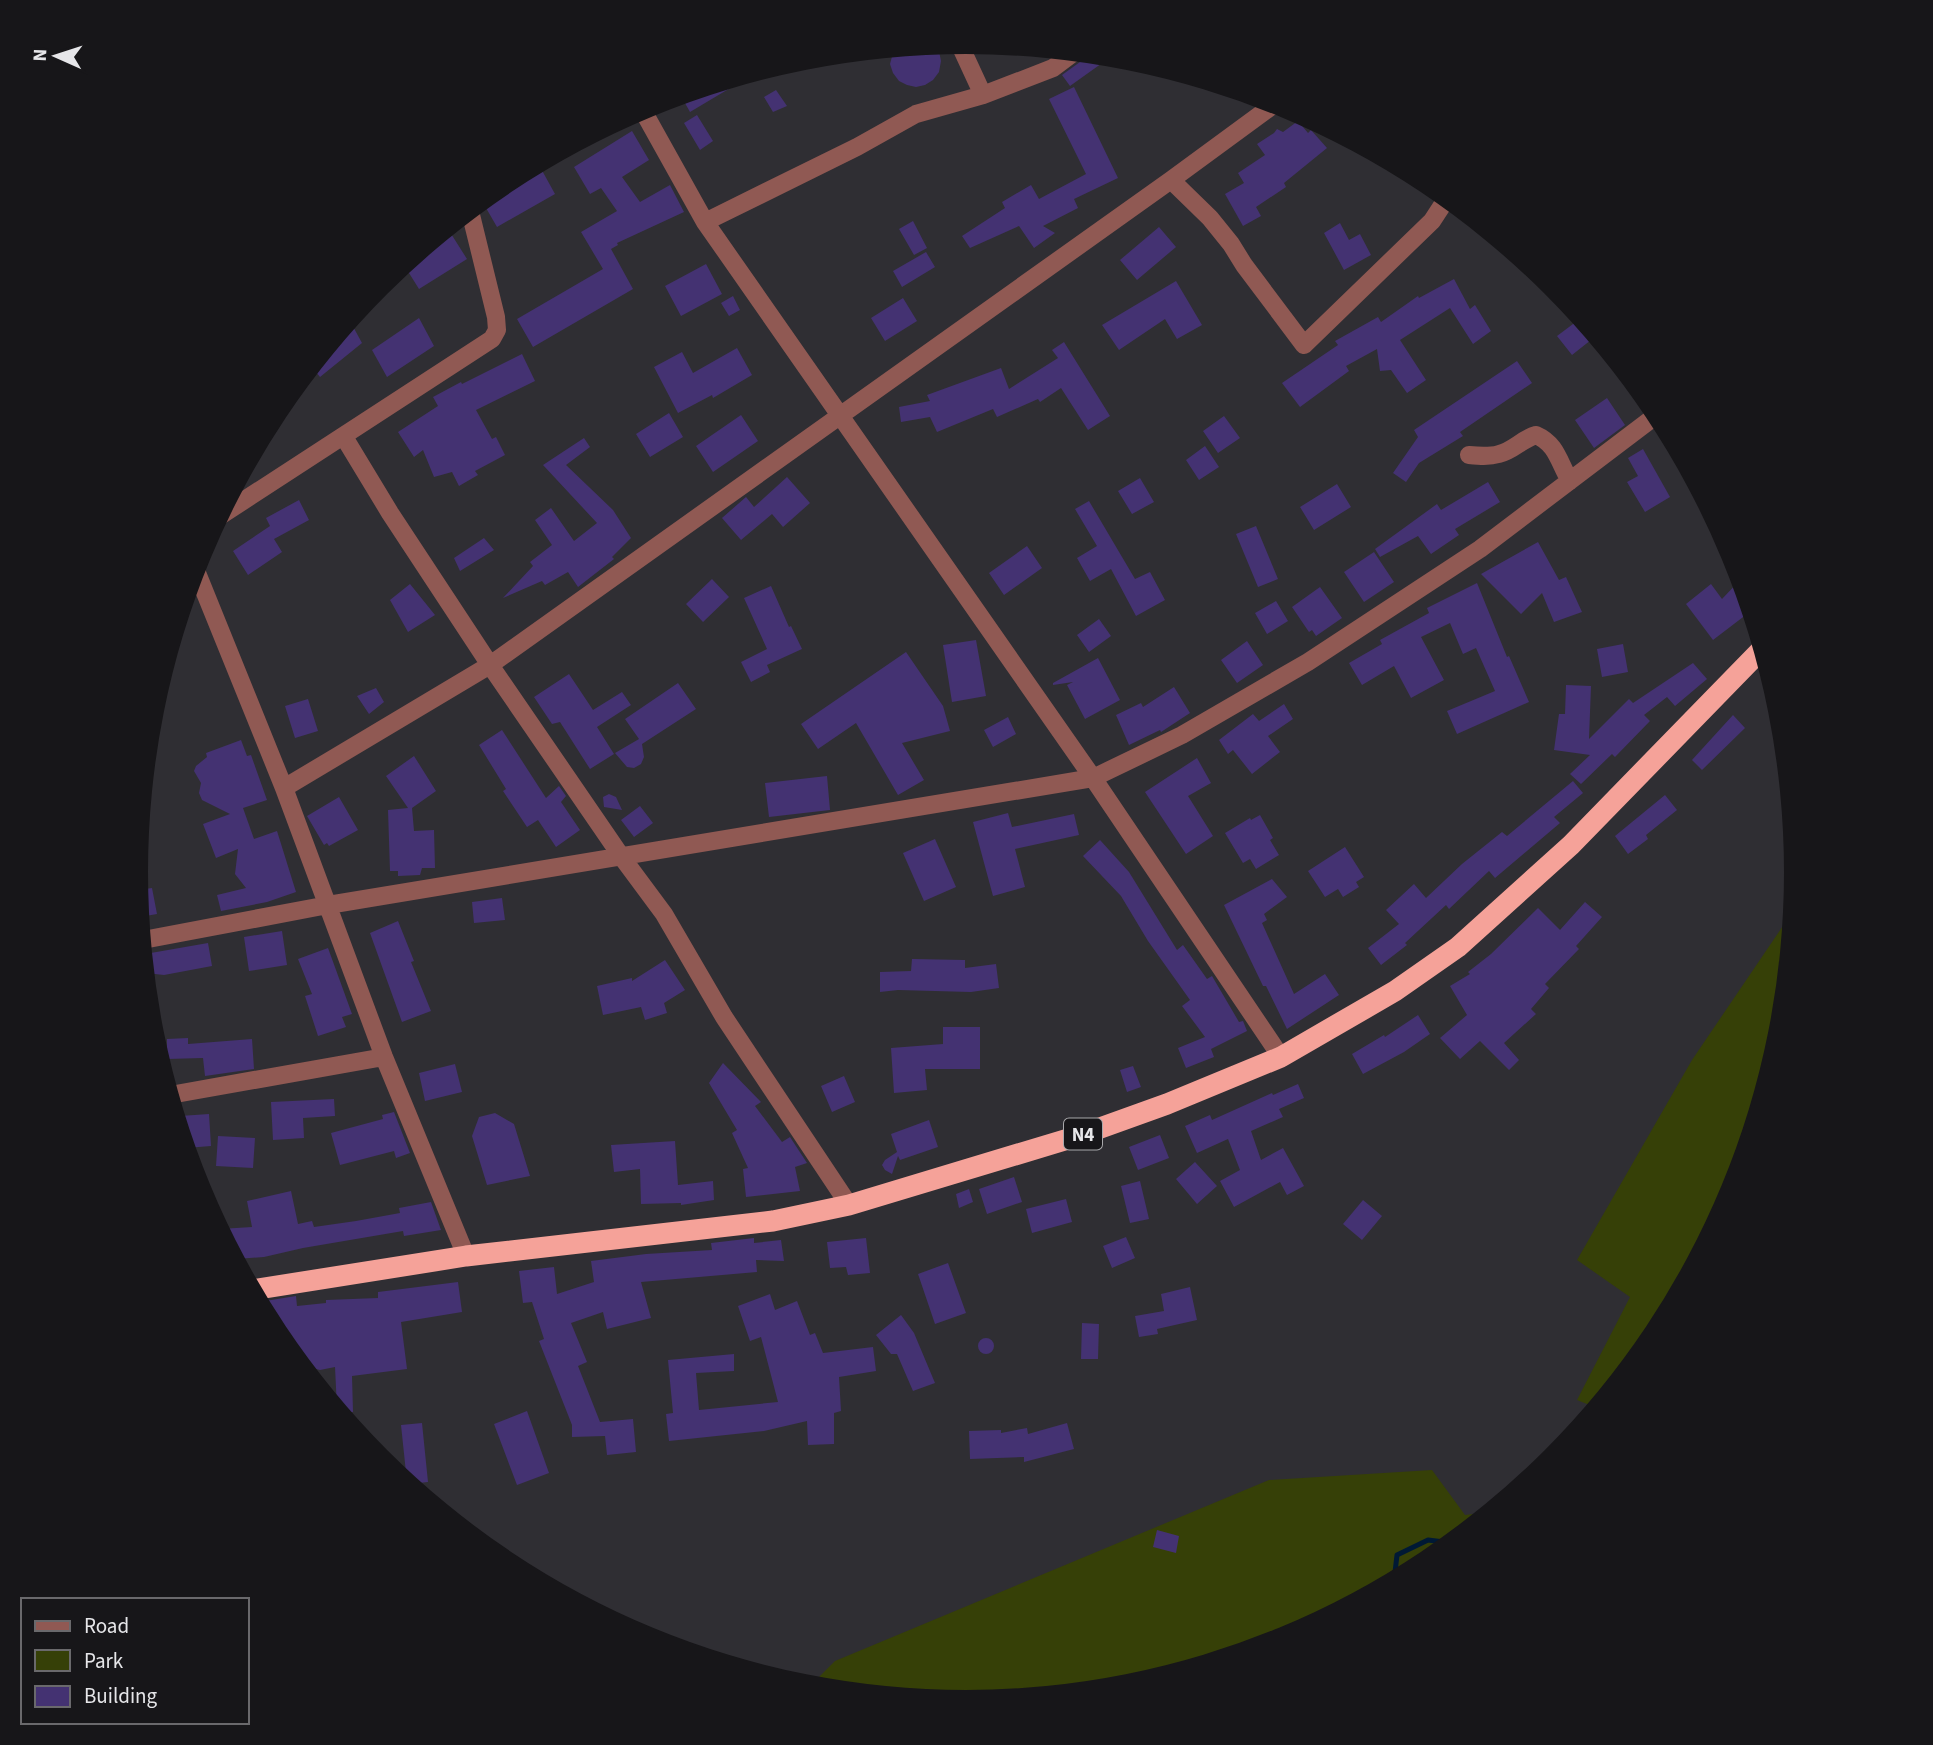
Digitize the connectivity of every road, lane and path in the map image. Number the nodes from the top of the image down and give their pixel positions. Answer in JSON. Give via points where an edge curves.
{"nodes":[{"id":1,"x":964,"y":54,"type":"edge"},
{"id":2,"x":1063,"y":60,"type":"edge"},
{"id":3,"x":983,"y":95,"type":"junction"},
{"id":4,"x":1265,"y":111,"type":"edge"},
{"id":5,"x":648,"y":119,"type":"edge"},
{"id":6,"x":1171,"y":180,"type":"junction"},
{"id":7,"x":1441,"y":206,"type":"edge"},
{"id":8,"x":472,"y":220,"type":"edge"},
{"id":9,"x":705,"y":222,"type":"junction"},
{"id":10,"x":838,"y":416,"type":"junction"},
{"id":11,"x":1649,"y":421,"type":"edge"},
{"id":12,"x":344,"y":437,"type":"junction"},
{"id":13,"x":1469,"y":455,"type":"dead end"},
{"id":14,"x":1570,"y":481,"type":"junction"},
{"id":15,"x":236,"y":506,"type":"edge"},
{"id":16,"x":201,"y":584,"type":"edge"},
{"id":17,"x":1755,"y":656,"type":"edge"},
{"id":18,"x":490,"y":664,"type":"junction"},
{"id":19,"x":1093,"y":778,"type":"junction"},
{"id":20,"x":284,"y":788,"type":"junction"},
{"id":21,"x":621,"y":856,"type":"junction"},
{"id":22,"x":328,"y":905,"type":"junction"},
{"id":23,"x":151,"y":938,"type":"edge"},
{"id":24,"x":384,"y":1057,"type":"junction"},
{"id":25,"x":1280,"y":1057,"type":"junction"},
{"id":26,"x":179,"y":1093,"type":"edge"},
{"id":27,"x":849,"y":1205,"type":"junction"},
{"id":28,"x":466,"y":1256,"type":"junction"},
{"id":29,"x":262,"y":1288,"type":"edge"}],
"edges":[{"from":1,"to":3,"type":"street"},
{"from":2,"to":3,"type":"street"},
{"from":3,"to":9,"type":"street","via":[[916,114]]},
{"from":4,"to":6,"type":"street"},
{"from":5,"to":9,"type":"street"},
{"from":6,"to":7,"type":"street","via":[[1224,235],[1304,345],[1432,221]]},
{"from":6,"to":10,"type":"street"},
{"from":8,"to":12,"type":"street","via":[[497,330],[492,339]]},
{"from":9,"to":10,"type":"street"},
{"from":10,"to":18,"type":"street"},
{"from":10,"to":19,"type":"street"},
{"from":11,"to":14,"type":"street"},
{"from":12,"to":15,"type":"street"},
{"from":12,"to":18,"type":"street"},
{"from":13,"to":14,"type":"street","via":[[1497,455],[1536,435],[1552,445]]},
{"from":14,"to":19,"type":"street","via":[[1480,549],[1308,662],[1182,735]]},
{"from":16,"to":20,"type":"street"},
{"from":17,"to":25,"type":"highway","number":"N4","via":[[1571,845],[1458,947],[1395,991]]},
{"from":18,"to":20,"type":"street"},
{"from":18,"to":21,"type":"street"},
{"from":19,"to":21,"type":"street"},
{"from":19,"to":25,"type":"street"},
{"from":20,"to":22,"type":"street"},
{"from":21,"to":22,"type":"street"},
{"from":21,"to":27,"type":"street","via":[[664,914],[724,1017]]},
{"from":22,"to":23,"type":"street"},
{"from":22,"to":24,"type":"street"},
{"from":24,"to":26,"type":"street"},
{"from":24,"to":28,"type":"street"},
{"from":25,"to":27,"type":"highway","number":"N4","via":[[1078,1136]]},
{"from":27,"to":28,"type":"highway","number":"N4","via":[[773,1222]]},
{"from":28,"to":29,"type":"highway","number":"N4"}]}
